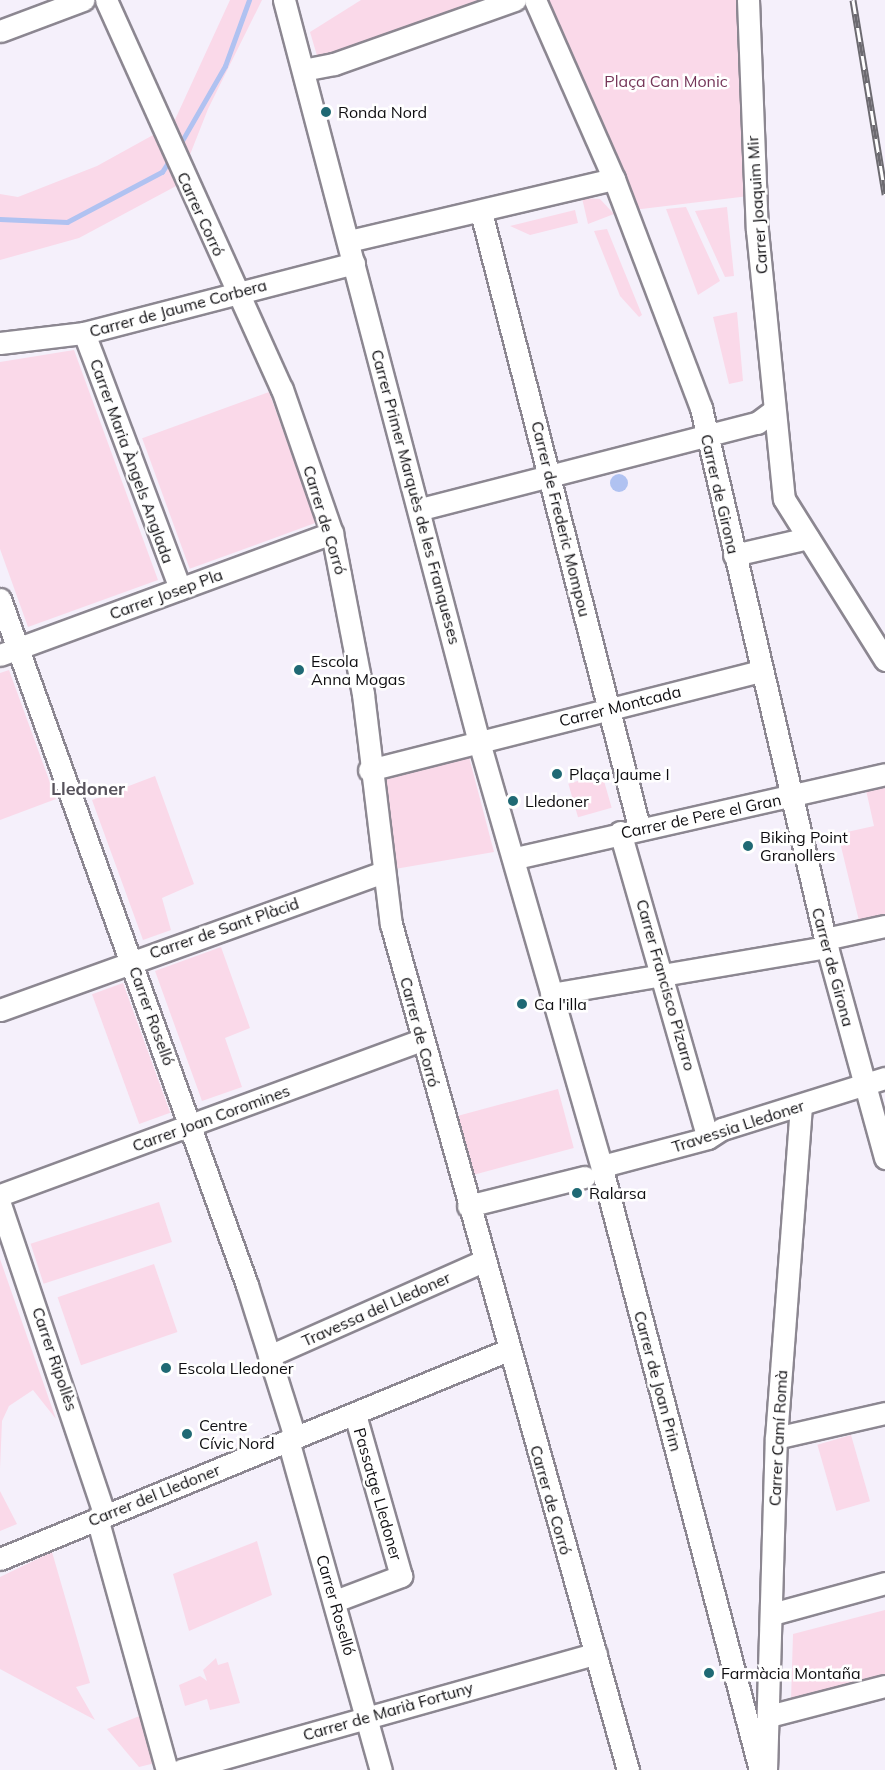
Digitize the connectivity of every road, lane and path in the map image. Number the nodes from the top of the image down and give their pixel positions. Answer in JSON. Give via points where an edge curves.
{"nodes":[{"id":1,"x":83,"y":0,"type":"edge"},
{"id":2,"x":106,"y":0,"type":"edge"},
{"id":3,"x":284,"y":0,"type":"edge"},
{"id":4,"x":515,"y":0,"type":"edge"},
{"id":5,"x":535,"y":0,"type":"edge"},
{"id":6,"x":748,"y":0,"type":"edge"},
{"id":7,"x":0,"y":31,"type":"edge"},
{"id":8,"x":303,"y":70,"type":"junction"},
{"id":9,"x":615,"y":179,"type":"junction"},
{"id":10,"x":481,"y":212,"type":"junction"},
{"id":11,"x":349,"y":242,"type":"junction"},
{"id":12,"x":354,"y":263,"type":"junction"},
{"id":13,"x":236,"y":292,"type":"junction"},
{"id":14,"x":84,"y":333,"type":"junction"},
{"id":15,"x":0,"y":343,"type":"edge"},
{"id":16,"x":774,"y":410,"type":"junction"},
{"id":17,"x":706,"y":435,"type":"junction"},
{"id":18,"x":550,"y":476,"type":"junction"},
{"id":19,"x":421,"y":509,"type":"junction"},
{"id":20,"x":332,"y":534,"type":"junction"},
{"id":21,"x":808,"y":538,"type":"junction"},
{"id":22,"x":734,"y":555,"type":"junction"},
{"id":23,"x":180,"y":589,"type":"junction"},
{"id":24,"x":0,"y":599,"type":"edge"},
{"id":25,"x":9,"y":652,"type":"edge"},
{"id":26,"x":885,"y":660,"type":"edge"},
{"id":27,"x":761,"y":671,"type":"junction"},
{"id":28,"x":610,"y":709,"type":"junction"},
{"id":29,"x":478,"y":742,"type":"junction"},
{"id":30,"x":369,"y":770,"type":"junction"},
{"id":31,"x":885,"y":774,"type":"edge"},
{"id":32,"x":792,"y":797,"type":"junction"},
{"id":33,"x":630,"y":830,"type":"junction"},
{"id":34,"x":516,"y":858,"type":"junction"},
{"id":35,"x":381,"y":873,"type":"junction"},
{"id":36,"x":885,"y":926,"type":"edge"},
{"id":37,"x":826,"y":943,"type":"junction"},
{"id":38,"x":132,"y":960,"type":"junction"},
{"id":39,"x":665,"y":977,"type":"junction"},
{"id":40,"x":551,"y":994,"type":"junction"},
{"id":41,"x":0,"y":1010,"type":"edge"},
{"id":42,"x":422,"y":1040,"type":"junction"},
{"id":43,"x":875,"y":1080,"type":"edge"},
{"id":44,"x":801,"y":1106,"type":"junction"},
{"id":45,"x":191,"y":1126,"type":"junction"},
{"id":46,"x":708,"y":1138,"type":"junction"},
{"id":47,"x":885,"y":1158,"type":"edge"},
{"id":48,"x":610,"y":1164,"type":"dead end"},
{"id":49,"x":584,"y":1177,"type":"dead end"},
{"id":50,"x":0,"y":1195,"type":"edge"},
{"id":51,"x":0,"y":1204,"type":"edge"},
{"id":52,"x":468,"y":1206,"type":"junction"},
{"id":53,"x":483,"y":1261,"type":"junction"},
{"id":54,"x":508,"y":1350,"type":"junction"},
{"id":55,"x":269,"y":1356,"type":"junction"},
{"id":56,"x":885,"y":1413,"type":"edge"},
{"id":57,"x":355,"y":1414,"type":"junction"},
{"id":58,"x":776,"y":1438,"type":"junction"},
{"id":59,"x":291,"y":1439,"type":"junction"},
{"id":60,"x":101,"y":1517,"type":"junction"},
{"id":61,"x":0,"y":1559,"type":"edge"},
{"id":62,"x":885,"y":1583,"type":"edge"},
{"id":63,"x":335,"y":1601,"type":"junction"},
{"id":64,"x":772,"y":1614,"type":"junction"},
{"id":65,"x":596,"y":1653,"type":"junction"},
{"id":66,"x":770,"y":1674,"type":"junction"},
{"id":67,"x":736,"y":1681,"type":"junction"},
{"id":68,"x":885,"y":1686,"type":"edge"},
{"id":69,"x":769,"y":1716,"type":"junction"},
{"id":70,"x":366,"y":1717,"type":"junction"},
{"id":71,"x":167,"y":1770,"type":"edge"},
{"id":72,"x":181,"y":1770,"type":"edge"},
{"id":73,"x":381,"y":1770,"type":"edge"},
{"id":74,"x":628,"y":1770,"type":"edge"},
{"id":75,"x":760,"y":1770,"type":"edge"},
{"id":76,"x":766,"y":1770,"type":"edge"}],
"edges":[{"from":1,"to":7,"type":"street"},
{"from":2,"to":13,"type":"street","name":"Carrer Corró"},
{"from":3,"to":8,"type":"street","name":"Carrer Primer Marquès de les Franqueses"},
{"from":4,"to":8,"type":"street","via":[[334,64]]},
{"from":5,"to":9,"type":"street","name":"Carrer de Girona"},
{"from":6,"to":16,"type":"street","name":"Carrer Joaquim Mir","via":[[757,230]]},
{"from":8,"to":11,"type":"street","name":"Carrer Primer Marquès de les Franqueses"},
{"from":9,"to":10,"type":"street"},
{"from":9,"to":17,"type":"street","name":"Carrer de Girona","via":[[701,408]]},
{"from":10,"to":11,"type":"street"},
{"from":10,"to":18,"type":"street","name":"Carrer de Frederic Mompou"},
{"from":11,"to":12,"type":"street","name":"Carrer Primer Marquès de les Franqueses"},
{"from":12,"to":13,"type":"street","name":"Carrer de Jaume Corbera"},
{"from":12,"to":19,"type":"street","name":"Carrer Primer Marquès de les Franqueses"},
{"from":13,"to":14,"type":"street","name":"Carrer de Jaume Corbera"},
{"from":13,"to":20,"type":"street","name":"Carrer de Corró","via":[[282,389]]},
{"from":14,"to":15,"type":"street","name":"Carrer de Jaume Corbera"},
{"from":14,"to":23,"type":"street","name":"Carrer Maria Àngels Anglada"},
{"from":16,"to":17,"type":"street","via":[[757,423]]},
{"from":16,"to":21,"type":"street","name":"Carrer Joaquim Mir","via":[[784,499]]},
{"from":17,"to":18,"type":"street"},
{"from":17,"to":22,"type":"street","name":"Carrer de Girona"},
{"from":18,"to":19,"type":"street"},
{"from":18,"to":28,"type":"street","name":"Carrer de Frederic Mompou"},
{"from":19,"to":29,"type":"street","name":"Carrer Primer Marquès de les Franqueses"},
{"from":20,"to":23,"type":"street","name":"Carrer Josep Pla"},
{"from":20,"to":30,"type":"street","name":"Carrer de Corró","via":[[363,694]]},
{"from":21,"to":22,"type":"street"},
{"from":21,"to":26,"type":"street","name":"Carrer Joaquim Mir"},
{"from":22,"to":27,"type":"street","name":"Carrer de Girona"},
{"from":23,"to":25,"type":"street","name":"Carrer Josep Pla"},
{"from":24,"to":25,"type":"street","name":"Carrer Roselló"},
{"from":25,"to":38,"type":"street","name":"Carrer Roselló"},
{"from":27,"to":28,"type":"street","name":"Carrer Montcada"},
{"from":27,"to":32,"type":"street","name":"Carrer de Girona"},
{"from":28,"to":29,"type":"street","name":"Carrer Montcada"},
{"from":28,"to":33,"type":"street","name":"Carrer de Frederic Mompou"},
{"from":29,"to":30,"type":"street","name":"Carrer Montcada"},
{"from":29,"to":34,"type":"street","name":"Carrer Primer Marquès de les Franqueses"},
{"from":30,"to":35,"type":"street","name":"Carrer de Corró"},
{"from":31,"to":32,"type":"street","name":"Carrer de Pere el Gran"},
{"from":32,"to":33,"type":"street","name":"Carrer de Pere el Gran"},
{"from":32,"to":37,"type":"street","name":"Carrer de Girona"},
{"from":33,"to":34,"type":"street","name":"Carrer de Pere el Gran"},
{"from":33,"to":39,"type":"street","name":"Carrer Francisco Pizarro"},
{"from":34,"to":40,"type":"street","name":"Carrer Primer Marquès de les Franqueses"},
{"from":35,"to":38,"type":"street","name":"Carrer de Sant Plàcid"},
{"from":35,"to":42,"type":"street","name":"Carrer de Corró"},
{"from":36,"to":37,"type":"street"},
{"from":37,"to":39,"type":"street"},
{"from":37,"to":43,"type":"street","name":"Carrer de Girona"},
{"from":38,"to":41,"type":"street","name":"Carrer de Sant Plàcid"},
{"from":38,"to":45,"type":"street","name":"Carrer Roselló"},
{"from":39,"to":40,"type":"street"},
{"from":39,"to":46,"type":"street","name":"Carrer Francisco Pizarro"},
{"from":40,"to":67,"type":"street","name":"Carrer de Joan Prim"},
{"from":42,"to":45,"type":"street","name":"Carrer Joan Coromines"},
{"from":42,"to":52,"type":"street","name":"Carrer de Corró"},
{"from":43,"to":44,"type":"street","name":"Travessia Lledoner"},
{"from":43,"to":47,"type":"street","name":"Carrer de Girona"},
{"from":44,"to":46,"type":"street","name":"Travessia Lledoner","via":[[722,1129]]},
{"from":44,"to":58,"type":"street","name":"Carrer Camí Romà"},
{"from":45,"to":50,"type":"street","name":"Carrer Joan Coromines"},
{"from":45,"to":55,"type":"street","name":"Carrer Roselló"},
{"from":46,"to":48,"type":"street","name":"Travessia Lledoner"},
{"from":49,"to":52,"type":"street"},
{"from":51,"to":60,"type":"street","name":"Carrer Ripollès"},
{"from":52,"to":53,"type":"street","name":"Carrer de Corró"},
{"from":53,"to":54,"type":"street","name":"Carrer de Corró"},
{"from":53,"to":55,"type":"street","name":"Travessa del Lledoner"},
{"from":54,"to":57,"type":"street","name":"Carrer del Lledoner"},
{"from":54,"to":65,"type":"street","name":"Carrer de Corró"},
{"from":55,"to":59,"type":"street","name":"Carrer Roselló"},
{"from":56,"to":58,"type":"street"},
{"from":57,"to":59,"type":"street","name":"Carrer del Lledoner"},
{"from":57,"to":63,"type":"street","name":"Passatge Lledoner","via":[[401,1576]]},
{"from":58,"to":64,"type":"street","name":"Carrer Camí Romà"},
{"from":59,"to":60,"type":"street","name":"Carrer del Lledoner"},
{"from":59,"to":63,"type":"street","name":"Carrer Roselló"},
{"from":60,"to":61,"type":"street","name":"Carrer del Lledoner"},
{"from":60,"to":71,"type":"street","name":"Carrer Ripollès"},
{"from":62,"to":64,"type":"street"},
{"from":63,"to":70,"type":"street","name":"Carrer Roselló"},
{"from":64,"to":66,"type":"street","name":"Carrer Camí Romà"},
{"from":65,"to":70,"type":"street","name":"Carrer de Marià Fortuny"},
{"from":65,"to":74,"type":"street","name":"Carrer de Corró"},
{"from":66,"to":67,"type":"street"},
{"from":66,"to":69,"type":"street","name":"Carrer Camí Romà"},
{"from":67,"to":75,"type":"street","name":"Carrer de Joan Prim"},
{"from":68,"to":69,"type":"street"},
{"from":69,"to":76,"type":"street","name":"Carrer Camí Romà"},
{"from":70,"to":72,"type":"street","name":"Carrer de Marià Fortuny"},
{"from":70,"to":73,"type":"street","name":"Carrer Roselló"}]}
